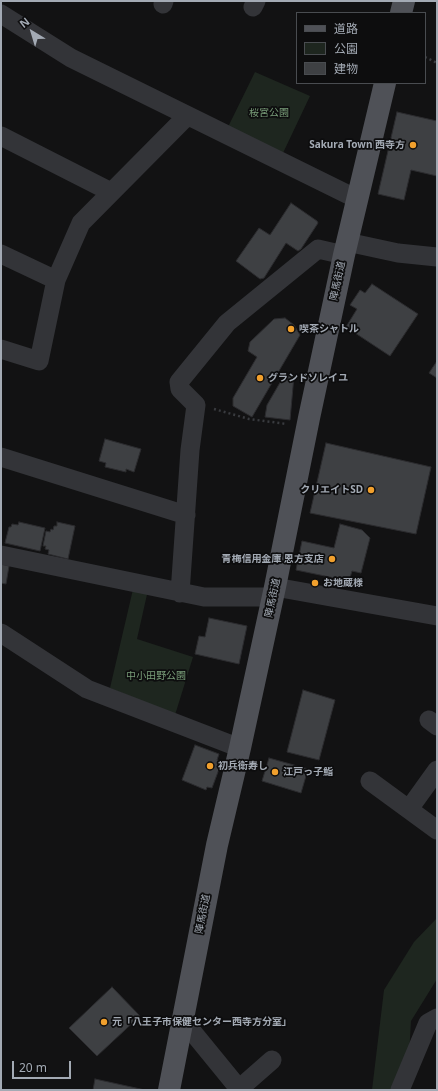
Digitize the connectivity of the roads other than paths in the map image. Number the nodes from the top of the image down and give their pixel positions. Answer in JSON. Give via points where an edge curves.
{"nodes":[{"id":1,"x":404,"y":1,"type":"edge"},
{"id":2,"x":401,"y":12,"type":"edge"},
{"id":3,"x":1,"y":14,"type":"edge"},
{"id":4,"x":385,"y":84,"type":"edge"},
{"id":5,"x":187,"y":116,"type":"junction"},
{"id":6,"x":1,"y":136,"type":"edge"},
{"id":7,"x":111,"y":192,"type":"junction"},
{"id":8,"x":357,"y":199,"type":"junction"},
{"id":9,"x":346,"y":248,"type":"junction"},
{"id":10,"x":1,"y":254,"type":"edge"},
{"id":11,"x":437,"y":257,"type":"edge"},
{"id":12,"x":56,"y":280,"type":"junction"},
{"id":13,"x":1,"y":349,"type":"edge"},
{"id":14,"x":1,"y":457,"type":"edge"},
{"id":15,"x":186,"y":515,"type":"junction"},
{"id":16,"x":1,"y":555,"type":"edge"},
{"id":17,"x":274,"y":592,"type":"junction"},
{"id":18,"x":180,"y":593,"type":"junction"},
{"id":19,"x":437,"y":616,"type":"edge"},
{"id":20,"x":1,"y":633,"type":"edge"},
{"id":21,"x":240,"y":748,"type":"junction"},
{"id":22,"x":437,"y":770,"type":"edge"},
{"id":23,"x":370,"y":781,"type":"dead end"},
{"id":24,"x":409,"y":809,"type":"junction"},
{"id":25,"x":437,"y":830,"type":"edge"},
{"id":26,"x":437,"y":1018,"type":"edge"},
{"id":27,"x":182,"y":1019,"type":"junction"},
{"id":28,"x":272,"y":1060,"type":"dead end"},
{"id":29,"x":239,"y":1089,"type":"edge"},
{"id":30,"x":169,"y":1090,"type":"edge"},
{"id":31,"x":400,"y":1090,"type":"edge"}],
"edges":[{"from":1,"to":2,"type":"main road"},
{"from":3,"to":5,"type":"street","via":[[71,58]]},
{"from":4,"to":8,"type":"main road","name":"陣馬街道"},
{"from":5,"to":7,"type":"street"},
{"from":5,"to":8,"type":"street"},
{"from":6,"to":7,"type":"street"},
{"from":7,"to":12,"type":"street","via":[[81,223]]},
{"from":8,"to":9,"type":"main road","name":"陣馬街道"},
{"from":9,"to":11,"type":"street"},
{"from":9,"to":15,"type":"street","via":[[318,249],[226,323],[179,382],[180,389],[196,405]]},
{"from":9,"to":17,"type":"main road","name":"陣馬街道"},
{"from":10,"to":12,"type":"street"},
{"from":12,"to":13,"type":"street","via":[[40,361]]},
{"from":14,"to":15,"type":"street"},
{"from":15,"to":18,"type":"street"},
{"from":16,"to":18,"type":"street"},
{"from":17,"to":18,"type":"street","via":[[204,597]]},
{"from":17,"to":19,"type":"street"},
{"from":17,"to":21,"type":"main road","name":"陣馬街道"},
{"from":20,"to":21,"type":"street","via":[[87,689]]},
{"from":21,"to":27,"type":"main road","name":"陣馬街道","via":[[217,845]]},
{"from":22,"to":24,"type":"street"},
{"from":23,"to":24,"type":"street"},
{"from":24,"to":25,"type":"street"},
{"from":26,"to":31,"type":"street","via":[[428,1023]]},
{"from":27,"to":29,"type":"street"},
{"from":27,"to":30,"type":"main road","name":"陣馬街道"},
{"from":28,"to":29,"type":"street"}]}
